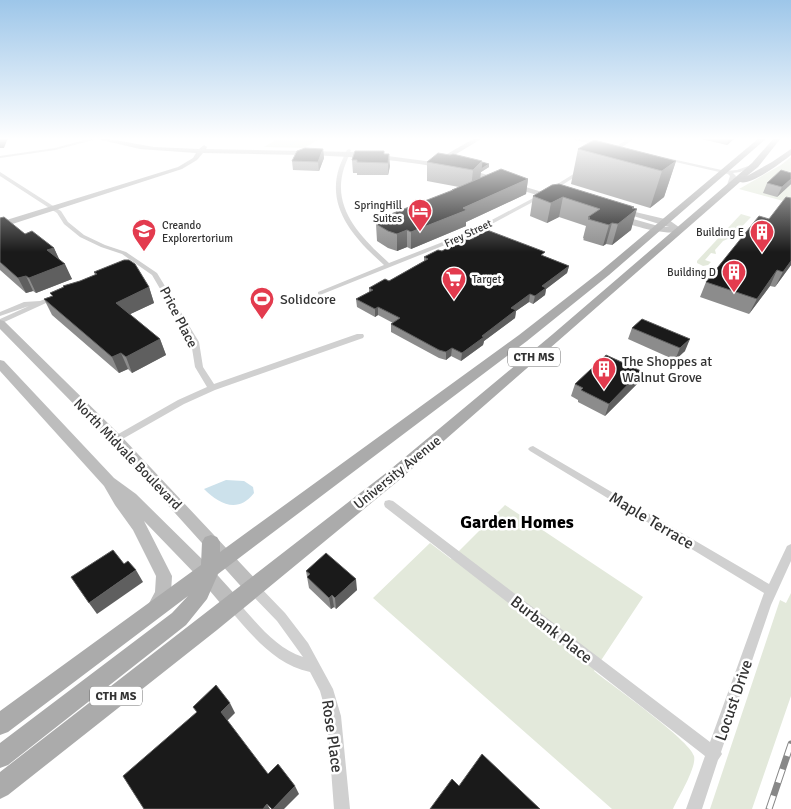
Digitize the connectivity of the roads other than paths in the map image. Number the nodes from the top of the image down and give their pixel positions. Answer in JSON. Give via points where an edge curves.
{"nodes":[{"id":1,"x":3,"y":176,"type":"edge"},
{"id":2,"x":159,"y":176,"type":"edge"},
{"id":3,"x":338,"y":176,"type":"edge"},
{"id":4,"x":487,"y":176,"type":"edge"},
{"id":5,"x":505,"y":176,"type":"edge"},
{"id":6,"x":508,"y":176,"type":"edge"},
{"id":7,"x":574,"y":176,"type":"edge"},
{"id":8,"x":721,"y":176,"type":"edge"},
{"id":9,"x":733,"y":176,"type":"edge"},
{"id":10,"x":742,"y":176,"type":"edge"},
{"id":11,"x":754,"y":176,"type":"edge"},
{"id":12,"x":730,"y":185,"type":"junction"},
{"id":13,"x":554,"y":188,"type":"junction"},
{"id":14,"x":545,"y":194,"type":"junction"},
{"id":15,"x":52,"y":208,"type":"junction"},
{"id":16,"x":696,"y":215,"type":"junction"},
{"id":17,"x":0,"y":225,"type":"edge"},
{"id":18,"x":661,"y":225,"type":"junction"},
{"id":19,"x":679,"y":230,"type":"junction"},
{"id":20,"x":389,"y":266,"type":"junction"},
{"id":21,"x":320,"y":293,"type":"dead end"},
{"id":22,"x":59,"y":295,"type":"edge"},
{"id":23,"x":42,"y":302,"type":"junction"},
{"id":24,"x":0,"y":314,"type":"edge"},
{"id":25,"x":0,"y":323,"type":"edge"},
{"id":26,"x":360,"y":336,"type":"dead end"},
{"id":27,"x":0,"y":364,"type":"edge"},
{"id":28,"x":212,"y":388,"type":"junction"},
{"id":29,"x":116,"y":439,"type":"junction"},
{"id":30,"x":533,"y":449,"type":"dead end"},
{"id":31,"x":109,"y":482,"type":"junction"},
{"id":32,"x":389,"y":504,"type":"dead end"},
{"id":33,"x":211,"y":542,"type":"joint"},
{"id":34,"x":791,"y":549,"type":"edge"},
{"id":35,"x":213,"y":569,"type":"junction"},
{"id":36,"x":254,"y":588,"type":"junction"},
{"id":37,"x":771,"y":591,"type":"junction"},
{"id":38,"x":233,"y":605,"type":"junction"},
{"id":39,"x":154,"y":610,"type":"junction"},
{"id":40,"x":313,"y":666,"type":"junction"},
{"id":41,"x":0,"y":724,"type":"edge"},
{"id":42,"x":715,"y":754,"type":"junction"},
{"id":43,"x":0,"y":757,"type":"edge"},
{"id":44,"x":0,"y":787,"type":"edge"},
{"id":45,"x":342,"y":809,"type":"edge"},
{"id":46,"x":694,"y":809,"type":"edge"}],
"edges":[{"from":1,"to":15,"type":"street","name":"Price Place"},
{"from":2,"to":15,"type":"street"},
{"from":3,"to":20,"type":"street","via":[[338,195],[348,222]]},
{"from":4,"to":14,"type":"street"},
{"from":5,"to":14,"type":"street","via":[[542,189]]},
{"from":6,"to":13,"type":"street"},
{"from":7,"to":13,"type":"street"},
{"from":8,"to":18,"type":"main road","number":"CTH MS"},
{"from":9,"to":12,"type":"street"},
{"from":10,"to":12,"type":"main road","name":"University Avenue","number":"CTH MS"},
{"from":11,"to":16,"type":"main road"},
{"from":12,"to":16,"type":"main road","name":"University Avenue","number":"CTH MS"},
{"from":13,"to":14,"type":"street","via":[[564,196]]},
{"from":14,"to":20,"type":"street","name":"Frey Street","via":[[472,232]]},
{"from":15,"to":17,"type":"street"},
{"from":15,"to":28,"type":"street","name":"Price Place","via":[[82,236],[124,253],[135,264],[158,277],[195,342],[199,367]]},
{"from":16,"to":19,"type":"main road","name":"University Avenue","number":"CTH MS"},
{"from":18,"to":18,"type":"street","via":[[622,209],[613,211]]},
{"from":18,"to":19,"type":"street"},
{"from":18,"to":35,"type":"main road","number":"CTH MS","via":[[523,338]]},
{"from":19,"to":36,"type":"main road","name":"University Avenue","number":"CTH MS","via":[[456,424]]},
{"from":20,"to":21,"type":"street"},
{"from":22,"to":23,"type":"street"},
{"from":23,"to":24,"type":"street"},
{"from":23,"to":25,"type":"street"},
{"from":25,"to":29,"type":"street","name":"North Midvale Boulevard"},
{"from":26,"to":28,"type":"street"},
{"from":27,"to":31,"type":"street","name":"North Midvale Boulevard"},
{"from":28,"to":29,"type":"street"},
{"from":29,"to":33,"type":"street","name":"North Midvale Boulevard"},
{"from":30,"to":37,"type":"street","name":"Maple Terrace"},
{"from":31,"to":35,"type":"street","name":"North Midvale Boulevard"},
{"from":31,"to":39,"type":"street","via":[[139,526],[164,576],[163,593]]},
{"from":32,"to":42,"type":"street","name":"Burbank Place"},
{"from":33,"to":35,"type":"main road"},
{"from":34,"to":37,"type":"street","name":"Locust Drive"},
{"from":35,"to":36,"type":"street","name":"North Midvale Boulevard"},
{"from":35,"to":38,"type":"street","name":"North Midvale Boulevard"},
{"from":35,"to":39,"type":"main road","number":"CTH MS"},
{"from":35,"to":43,"type":"main road","via":[[199,597],[179,619]]},
{"from":36,"to":38,"type":"main road","name":"University Avenue","number":"CTH MS"},
{"from":36,"to":40,"type":"street","name":"Rose Place","via":[[304,647]]},
{"from":37,"to":42,"type":"street","name":"Locust Drive"},
{"from":38,"to":40,"type":"street","via":[[286,658]]},
{"from":38,"to":44,"type":"main road","name":"University Avenue","number":"CTH MS"},
{"from":39,"to":41,"type":"main road","number":"CTH MS"},
{"from":40,"to":45,"type":"street","name":"Rose Place","via":[[331,701]]},
{"from":42,"to":46,"type":"street","name":"Locust Drive"}]}
